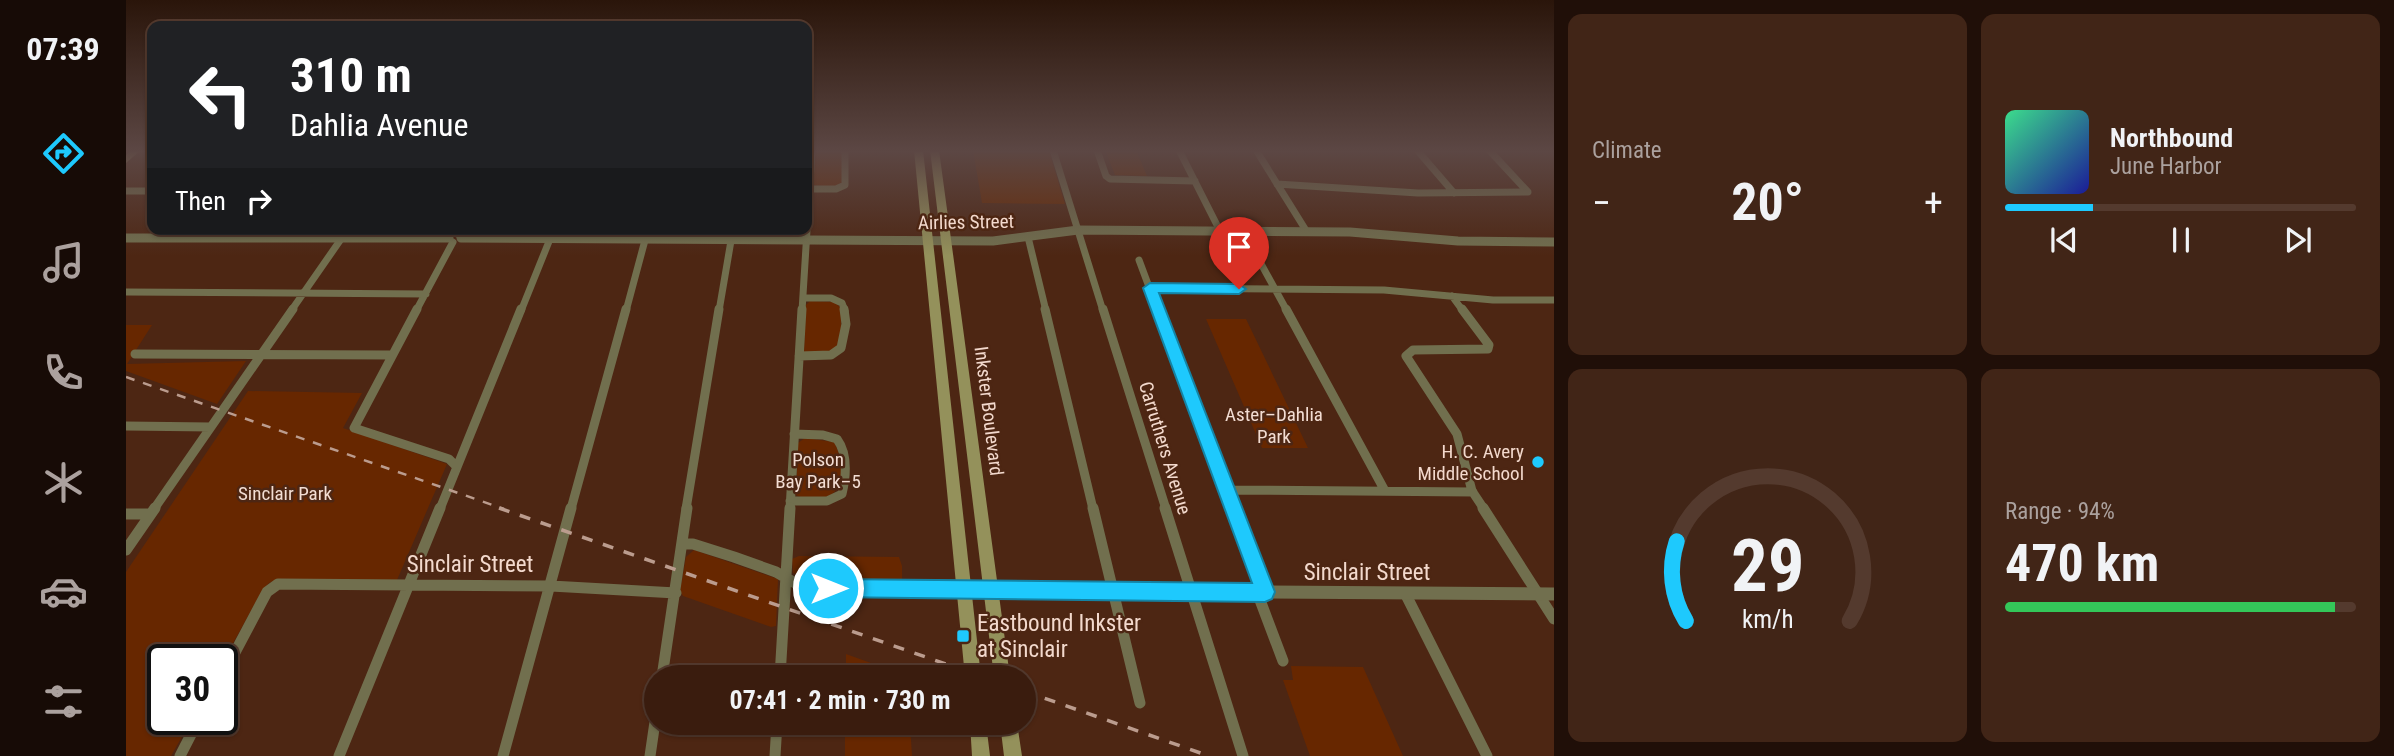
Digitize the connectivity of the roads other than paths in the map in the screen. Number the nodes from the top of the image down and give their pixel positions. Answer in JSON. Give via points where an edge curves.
{"nodes":[{"id":1,"x":844,"y":185,"type":"edge"},
{"id":2,"x":922,"y":185,"type":"edge"},
{"id":3,"x":939,"y":185,"type":"edge"},
{"id":4,"x":1064,"y":185,"type":"edge"},
{"id":5,"x":1197,"y":185,"type":"edge"},
{"id":6,"x":1278,"y":185,"type":"edge"},
{"id":7,"x":1302,"y":185,"type":"edge"},
{"id":8,"x":1447,"y":185,"type":"edge"},
{"id":9,"x":1522,"y":185,"type":"edge"},
{"id":10,"x":812,"y":189,"type":"edge"},
{"id":11,"x":126,"y":191,"type":"edge"},
{"id":12,"x":147,"y":191,"type":"edge"},
{"id":13,"x":1454,"y":193,"type":"junction"},
{"id":14,"x":1078,"y":230,"type":"junction"},
{"id":15,"x":1220,"y":231,"type":"junction"},
{"id":16,"x":1242,"y":231,"type":"junction"},
{"id":17,"x":1307,"y":232,"type":"junction"},
{"id":18,"x":344,"y":235,"type":"edge"},
{"id":19,"x":488,"y":235,"type":"edge"},
{"id":20,"x":551,"y":235,"type":"edge"},
{"id":21,"x":647,"y":235,"type":"edge"},
{"id":22,"x":732,"y":235,"type":"edge"},
{"id":23,"x":747,"y":235,"type":"edge"},
{"id":24,"x":806,"y":235,"type":"edge"},
{"id":25,"x":456,"y":236,"type":"edge"},
{"id":26,"x":1028,"y":237,"type":"junction"},
{"id":27,"x":126,"y":238,"type":"edge"},
{"id":28,"x":341,"y":239,"type":"junction"},
{"id":29,"x":806,"y":239,"type":"junction"},
{"id":30,"x":927,"y":240,"type":"junction"},
{"id":31,"x":946,"y":240,"type":"junction"},
{"id":32,"x":1554,"y":242,"type":"edge"},
{"id":33,"x":1139,"y":260,"type":"dead end"},
{"id":34,"x":1150,"y":288,"type":"junction"},
{"id":35,"x":1275,"y":289,"type":"junction"},
{"id":36,"x":126,"y":292,"type":"edge"},
{"id":37,"x":304,"y":293,"type":"junction"},
{"id":38,"x":426,"y":294,"type":"junction"},
{"id":39,"x":1452,"y":296,"type":"junction"},
{"id":40,"x":803,"y":298,"type":"junction"},
{"id":41,"x":1553,"y":301,"type":"edge"},
{"id":42,"x":135,"y":354,"type":"dead end"},
{"id":43,"x":262,"y":355,"type":"junction"},
{"id":44,"x":392,"y":355,"type":"junction"},
{"id":45,"x":799,"y":356,"type":"junction"},
{"id":46,"x":126,"y":426,"type":"edge"},
{"id":47,"x":212,"y":427,"type":"junction"},
{"id":48,"x":794,"y":434,"type":"junction"},
{"id":49,"x":457,"y":467,"type":"junction"},
{"id":50,"x":1226,"y":490,"type":"junction"},
{"id":51,"x":1385,"y":491,"type":"junction"},
{"id":52,"x":1473,"y":492,"type":"junction"},
{"id":53,"x":790,"y":501,"type":"junction"},
{"id":54,"x":126,"y":514,"type":"edge"},
{"id":55,"x":150,"y":514,"type":"junction"},
{"id":56,"x":684,"y":544,"type":"junction"},
{"id":57,"x":126,"y":550,"type":"edge"},
{"id":58,"x":786,"y":577,"type":"junction"},
{"id":59,"x":408,"y":585,"type":"junction"},
{"id":60,"x":551,"y":586,"type":"junction"},
{"id":61,"x":964,"y":590,"type":"junction"},
{"id":62,"x":991,"y":590,"type":"junction"},
{"id":63,"x":1114,"y":591,"type":"junction"},
{"id":64,"x":1192,"y":592,"type":"junction"},
{"id":65,"x":1261,"y":592,"type":"junction"},
{"id":66,"x":676,"y":593,"type":"junction"},
{"id":67,"x":1405,"y":593,"type":"junction"},
{"id":68,"x":1538,"y":594,"type":"junction"},
{"id":69,"x":1554,"y":594,"type":"edge"},
{"id":70,"x":1554,"y":619,"type":"edge"},
{"id":71,"x":238,"y":647,"type":"edge"},
{"id":72,"x":1283,"y":662,"type":"dead end"},
{"id":73,"x":664,"y":665,"type":"edge"},
{"id":74,"x":781,"y":665,"type":"edge"},
{"id":75,"x":972,"y":665,"type":"edge"},
{"id":76,"x":1000,"y":665,"type":"edge"},
{"id":77,"x":1140,"y":703,"type":"dead end"},
{"id":78,"x":191,"y":735,"type":"edge"},
{"id":79,"x":653,"y":735,"type":"edge"},
{"id":80,"x":776,"y":735,"type":"edge"},
{"id":81,"x":979,"y":735,"type":"edge"},
{"id":82,"x":1010,"y":735,"type":"edge"},
{"id":83,"x":180,"y":756,"type":"edge"},
{"id":84,"x":339,"y":756,"type":"edge"},
{"id":85,"x":503,"y":756,"type":"edge"},
{"id":86,"x":650,"y":756,"type":"edge"},
{"id":87,"x":775,"y":756,"type":"edge"},
{"id":88,"x":981,"y":756,"type":"edge"},
{"id":89,"x":1013,"y":756,"type":"edge"},
{"id":90,"x":1243,"y":756,"type":"edge"},
{"id":91,"x":1487,"y":756,"type":"edge"}],
"edges":[{"from":1,"to":10,"type":"street"},
{"from":2,"to":30,"type":"main road"},
{"from":3,"to":31,"type":"main road","name":"Inkster Boulevard"},
{"from":4,"to":14,"type":"street","name":"Carruthers Avenue"},
{"from":5,"to":15,"type":"street"},
{"from":6,"to":17,"type":"street"},
{"from":7,"to":13,"type":"street"},
{"from":8,"to":13,"type":"street"},
{"from":9,"to":13,"type":"street","via":[[1528,192]]},
{"from":11,"to":12,"type":"street"},
{"from":14,"to":15,"type":"street","name":"Airlies Street"},
{"from":14,"to":26,"type":"street","name":"Airlies Street"},
{"from":14,"to":64,"type":"street","name":"Carruthers Avenue"},
{"from":15,"to":16,"type":"street","name":"Airlies Street"},
{"from":16,"to":17,"type":"street","name":"Airlies Street"},
{"from":16,"to":35,"type":"street"},
{"from":17,"to":32,"type":"street","name":"Airlies Street"},
{"from":18,"to":28,"type":"street"},
{"from":19,"to":25,"type":"street","name":"Airlies Street"},
{"from":20,"to":49,"type":"street"},
{"from":21,"to":60,"type":"street"},
{"from":22,"to":56,"type":"street","via":[[701,411]]},
{"from":23,"to":29,"type":"street","name":"Airlies Street"},
{"from":24,"to":29,"type":"street"},
{"from":25,"to":28,"type":"street","name":"Airlies Street"},
{"from":25,"to":38,"type":"street"},
{"from":26,"to":31,"type":"street","name":"Airlies Street"},
{"from":26,"to":63,"type":"street"},
{"from":27,"to":28,"type":"street","name":"Airlies Street"},
{"from":28,"to":37,"type":"street"},
{"from":29,"to":30,"type":"street","name":"Airlies Street"},
{"from":29,"to":40,"type":"street"},
{"from":30,"to":31,"type":"street","name":"Airlies Street"},
{"from":30,"to":61,"type":"main road"},
{"from":31,"to":62,"type":"main road","name":"Inkster Boulevard"},
{"from":33,"to":34,"type":"street"},
{"from":34,"to":35,"type":"street"},
{"from":34,"to":50,"type":"street"},
{"from":35,"to":39,"type":"street"},
{"from":35,"to":51,"type":"street"},
{"from":36,"to":37,"type":"street"},
{"from":37,"to":38,"type":"street"},
{"from":37,"to":43,"type":"street"},
{"from":38,"to":44,"type":"street"},
{"from":39,"to":41,"type":"street"},
{"from":39,"to":52,"type":"street","via":[[1488,349],[1413,350],[1406,356],[1457,434]]},
{"from":40,"to":45,"type":"street"},
{"from":40,"to":45,"type":"street","via":[[842,303],[845,344],[833,355]]},
{"from":42,"to":43,"type":"street"},
{"from":43,"to":44,"type":"street"},
{"from":43,"to":47,"type":"street"},
{"from":44,"to":49,"type":"street","via":[[354,428],[449,459]]},
{"from":45,"to":48,"type":"street"},
{"from":46,"to":47,"type":"street"},
{"from":47,"to":55,"type":"street"},
{"from":48,"to":53,"type":"street"},
{"from":48,"to":53,"type":"street","via":[[829,435],[842,442],[845,486],[842,494],[827,501]]},
{"from":49,"to":59,"type":"street"},
{"from":50,"to":51,"type":"street"},
{"from":50,"to":65,"type":"street"},
{"from":51,"to":52,"type":"street"},
{"from":52,"to":68,"type":"street"},
{"from":53,"to":58,"type":"street"},
{"from":54,"to":55,"type":"street"},
{"from":55,"to":57,"type":"street"},
{"from":56,"to":58,"type":"street","name":"Sinclair Street"},
{"from":56,"to":66,"type":"street"},
{"from":58,"to":61,"type":"street","name":"Sinclair Street","via":[[795,583],[828,588]]},
{"from":58,"to":74,"type":"street"},
{"from":59,"to":60,"type":"street","name":"Sinclair Street"},
{"from":59,"to":71,"type":"street","name":"Sinclair Street","via":[[281,584],[268,592]]},
{"from":59,"to":84,"type":"street"},
{"from":60,"to":66,"type":"street","name":"Sinclair Street"},
{"from":60,"to":85,"type":"street"},
{"from":61,"to":62,"type":"street","name":"Sinclair Street"},
{"from":61,"to":75,"type":"main road"},
{"from":62,"to":63,"type":"street","name":"Sinclair Street"},
{"from":62,"to":76,"type":"main road","name":"Inkster Boulevard"},
{"from":63,"to":64,"type":"street","name":"Sinclair Street"},
{"from":63,"to":77,"type":"street"},
{"from":64,"to":65,"type":"street","name":"Sinclair Street"},
{"from":64,"to":90,"type":"street","name":"Carruthers Avenue"},
{"from":65,"to":67,"type":"street","name":"Sinclair Street"},
{"from":65,"to":72,"type":"street"},
{"from":66,"to":73,"type":"street"},
{"from":67,"to":68,"type":"street","name":"Sinclair Street"},
{"from":67,"to":91,"type":"street"},
{"from":68,"to":69,"type":"street","name":"Sinclair Street"},
{"from":68,"to":70,"type":"street"},
{"from":78,"to":83,"type":"street"},
{"from":79,"to":86,"type":"street"},
{"from":80,"to":87,"type":"street"},
{"from":81,"to":88,"type":"main road"},
{"from":82,"to":89,"type":"main road"}]}
